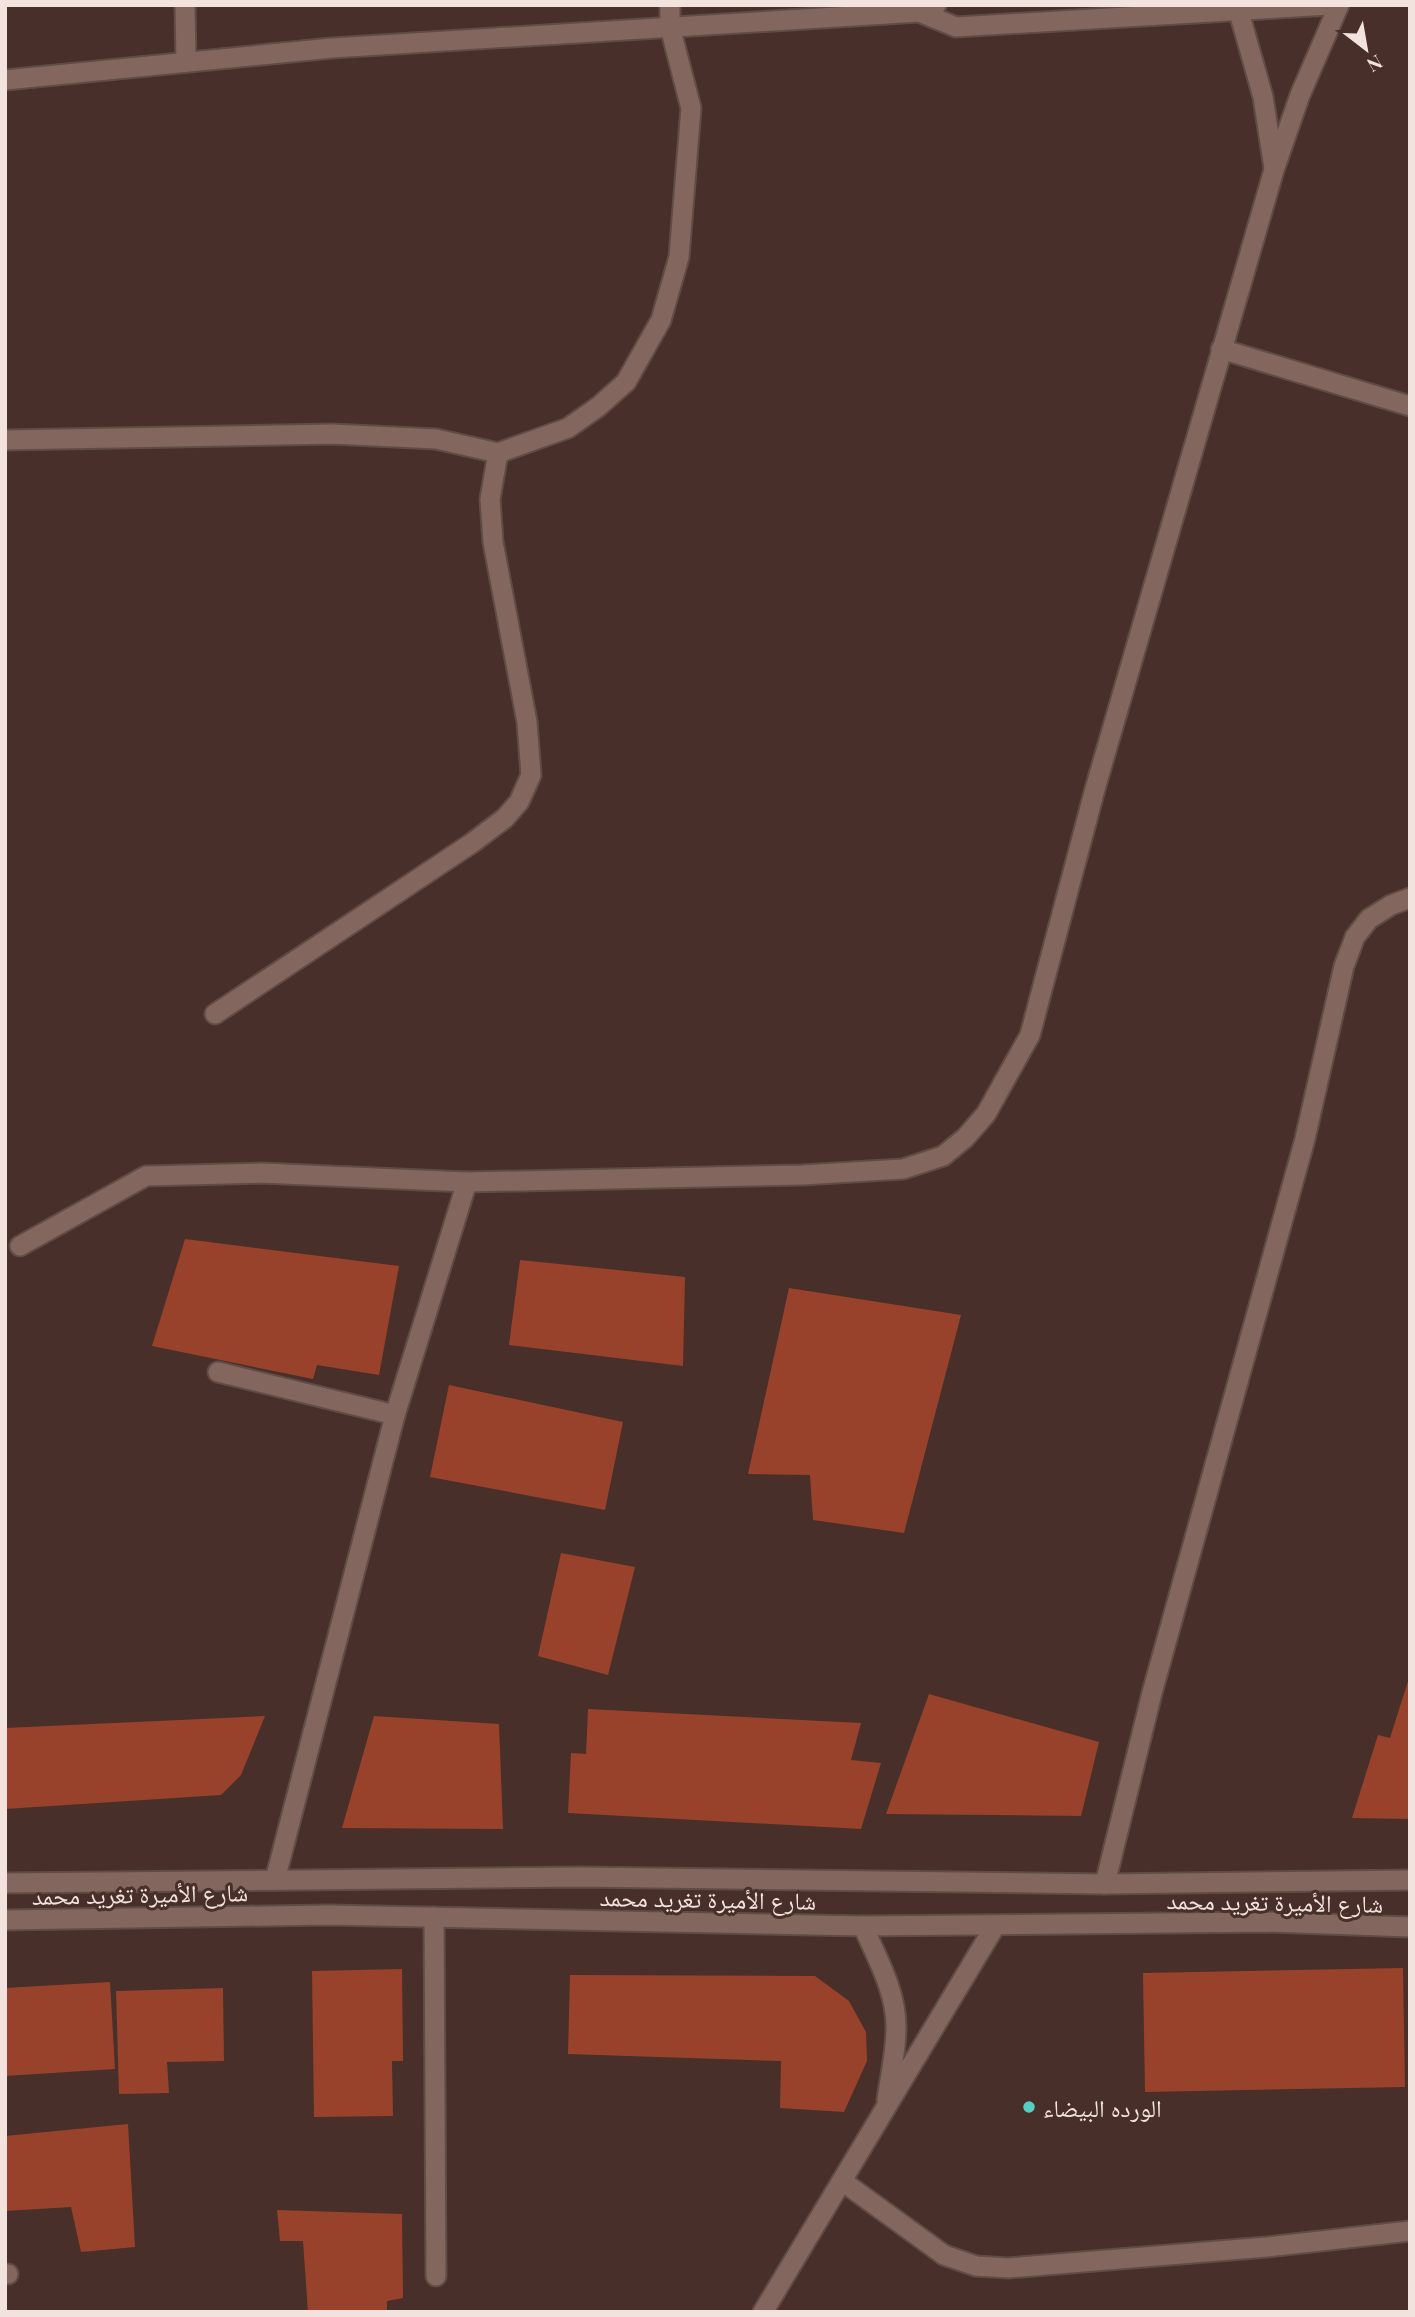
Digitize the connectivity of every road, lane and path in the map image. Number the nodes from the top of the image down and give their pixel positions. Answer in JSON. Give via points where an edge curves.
{"nodes":[{"id":1,"x":186,"y":5,"type":"edge"},
{"id":2,"x":670,"y":5,"type":"edge"},
{"id":3,"x":1329,"y":5,"type":"edge"},
{"id":4,"x":1339,"y":5,"type":"edge"},
{"id":5,"x":1238,"y":8,"type":"edge"},
{"id":6,"x":927,"y":9,"type":"edge"},
{"id":7,"x":670,"y":27,"type":"junction"},
{"id":8,"x":186,"y":61,"type":"junction"},
{"id":9,"x":5,"y":80,"type":"edge"},
{"id":10,"x":1274,"y":170,"type":"junction"},
{"id":11,"x":1221,"y":349,"type":"junction"},
{"id":12,"x":1410,"y":406,"type":"edge"},
{"id":13,"x":5,"y":440,"type":"edge"},
{"id":14,"x":498,"y":453,"type":"junction"},
{"id":15,"x":1410,"y":898,"type":"edge"},
{"id":16,"x":215,"y":1014,"type":"dead end"},
{"id":17,"x":467,"y":1182,"type":"junction"},
{"id":18,"x":20,"y":1246,"type":"dead end"},
{"id":19,"x":218,"y":1372,"type":"dead end"},
{"id":20,"x":395,"y":1415,"type":"junction"},
{"id":21,"x":275,"y":1880,"type":"junction"},
{"id":22,"x":1410,"y":1880,"type":"edge"},
{"id":23,"x":5,"y":1883,"type":"edge"},
{"id":24,"x":1105,"y":1884,"type":"junction"},
{"id":25,"x":434,"y":1917,"type":"junction"},
{"id":26,"x":5,"y":1920,"type":"edge"},
{"id":27,"x":863,"y":1926,"type":"junction"},
{"id":28,"x":995,"y":1926,"type":"junction"},
{"id":29,"x":1410,"y":1927,"type":"edge"},
{"id":30,"x":885,"y":2111,"type":"junction"},
{"id":31,"x":842,"y":2181,"type":"junction"},
{"id":32,"x":1410,"y":2231,"type":"edge"},
{"id":33,"x":436,"y":2276,"type":"dead end"},
{"id":34,"x":763,"y":2312,"type":"edge"}],
"edges":[{"from":1,"to":8,"type":"street"},
{"from":2,"to":7,"type":"street"},
{"from":3,"to":5,"type":"street"},
{"from":4,"to":10,"type":"street","via":[[1300,94]]},
{"from":5,"to":6,"type":"street","via":[[956,27]]},
{"from":5,"to":10,"type":"street","via":[[1263,97]]},
{"from":6,"to":7,"type":"street"},
{"from":7,"to":8,"type":"street"},
{"from":7,"to":14,"type":"street","via":[[691,108],[679,257],[661,320],[626,382],[598,407],[568,428]]},
{"from":8,"to":9,"type":"street"},
{"from":10,"to":11,"type":"street"},
{"from":11,"to":12,"type":"street"},
{"from":11,"to":17,"type":"street","via":[[1030,1035],[986,1114],[965,1138],[943,1156],[903,1169]]},
{"from":13,"to":14,"type":"street","via":[[332,434],[436,439]]},
{"from":14,"to":16,"type":"street","via":[[491,499],[493,542],[527,722],[531,775],[519,802],[472,843]]},
{"from":15,"to":24,"type":"street","via":[[1369,919],[1355,937],[1344,966],[1305,1139],[1152,1693]]},
{"from":17,"to":18,"type":"street","via":[[261,1173],[146,1176]]},
{"from":17,"to":20,"type":"street"},
{"from":19,"to":20,"type":"street"},
{"from":20,"to":21,"type":"street"},
{"from":21,"to":23,"type":"street","name":"شارع الأميرة تغريد محمد"},
{"from":21,"to":24,"type":"street","name":"شارع الأميرة تغريد محمد","via":[[580,1877]]},
{"from":22,"to":24,"type":"street","name":"شارع الأميرة تغريد محمد"},
{"from":25,"to":26,"type":"street","name":"شارع الأميرة تغريد محمد"},
{"from":25,"to":27,"type":"street","name":"شارع الأميرة تغريد محمد"},
{"from":25,"to":33,"type":"street"},
{"from":27,"to":28,"type":"street","name":"شارع الأميرة تغريد محمد"},
{"from":27,"to":30,"type":"street","via":[[895,2012]]},
{"from":28,"to":29,"type":"street","name":"شارع الأميرة تغريد محمد","via":[[1268,1922]]},
{"from":28,"to":30,"type":"street"},
{"from":30,"to":31,"type":"street"},
{"from":31,"to":32,"type":"street","via":[[944,2255],[976,2266],[1008,2268]]},
{"from":31,"to":34,"type":"street"}]}
